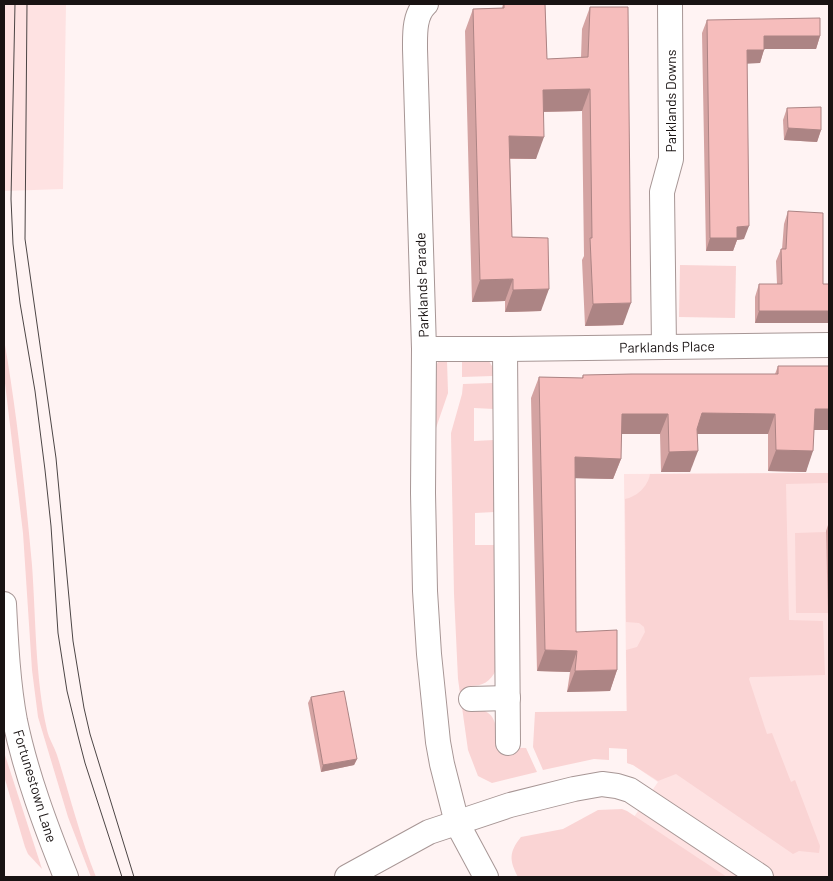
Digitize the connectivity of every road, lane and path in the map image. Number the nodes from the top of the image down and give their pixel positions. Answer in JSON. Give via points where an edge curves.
{"nodes":[{"id":1,"x":426,"y":4,"type":"edge"},
{"id":2,"x":670,"y":4,"type":"edge"},
{"id":3,"x":829,"y":345,"type":"edge"},
{"id":4,"x":664,"y":347,"type":"junction"},
{"id":5,"x":424,"y":349,"type":"junction"},
{"id":6,"x":505,"y":349,"type":"junction"},
{"id":7,"x":4,"y":604,"type":"edge"},
{"id":8,"x":508,"y":698,"type":"junction"},
{"id":9,"x":470,"y":699,"type":"dead end"},
{"id":10,"x":508,"y":744,"type":"dead end"},
{"id":11,"x":457,"y":823,"type":"junction"},
{"id":12,"x":66,"y":877,"type":"edge"},
{"id":13,"x":347,"y":877,"type":"edge"},
{"id":14,"x":486,"y":877,"type":"edge"},
{"id":15,"x":761,"y":877,"type":"edge"}],
"edges":[{"from":1,"to":5,"type":"street","name":"Parklands Parade","via":[[416,25],[415,49]]},
{"from":2,"to":4,"type":"street","name":"Parklands Downs","via":[[671,159],[662,192]]},
{"from":3,"to":4,"type":"street","name":"Parklands Place"},
{"from":4,"to":6,"type":"street","name":"Parklands Place"},
{"from":5,"to":6,"type":"street","name":"Parklands Parade"},
{"from":5,"to":11,"type":"street","via":[[423,493],[428,645],[438,742]]},
{"from":6,"to":8,"type":"street"},
{"from":7,"to":12,"type":"street","name":"Fortunestown Lane","via":[[15,720],[50,838]]},
{"from":8,"to":9,"type":"street"},
{"from":8,"to":10,"type":"street"},
{"from":11,"to":13,"type":"street","via":[[429,832]]},
{"from":11,"to":14,"type":"street"},
{"from":11,"to":15,"type":"street","via":[[574,789],[602,784],[617,786],[638,795]]}]}
